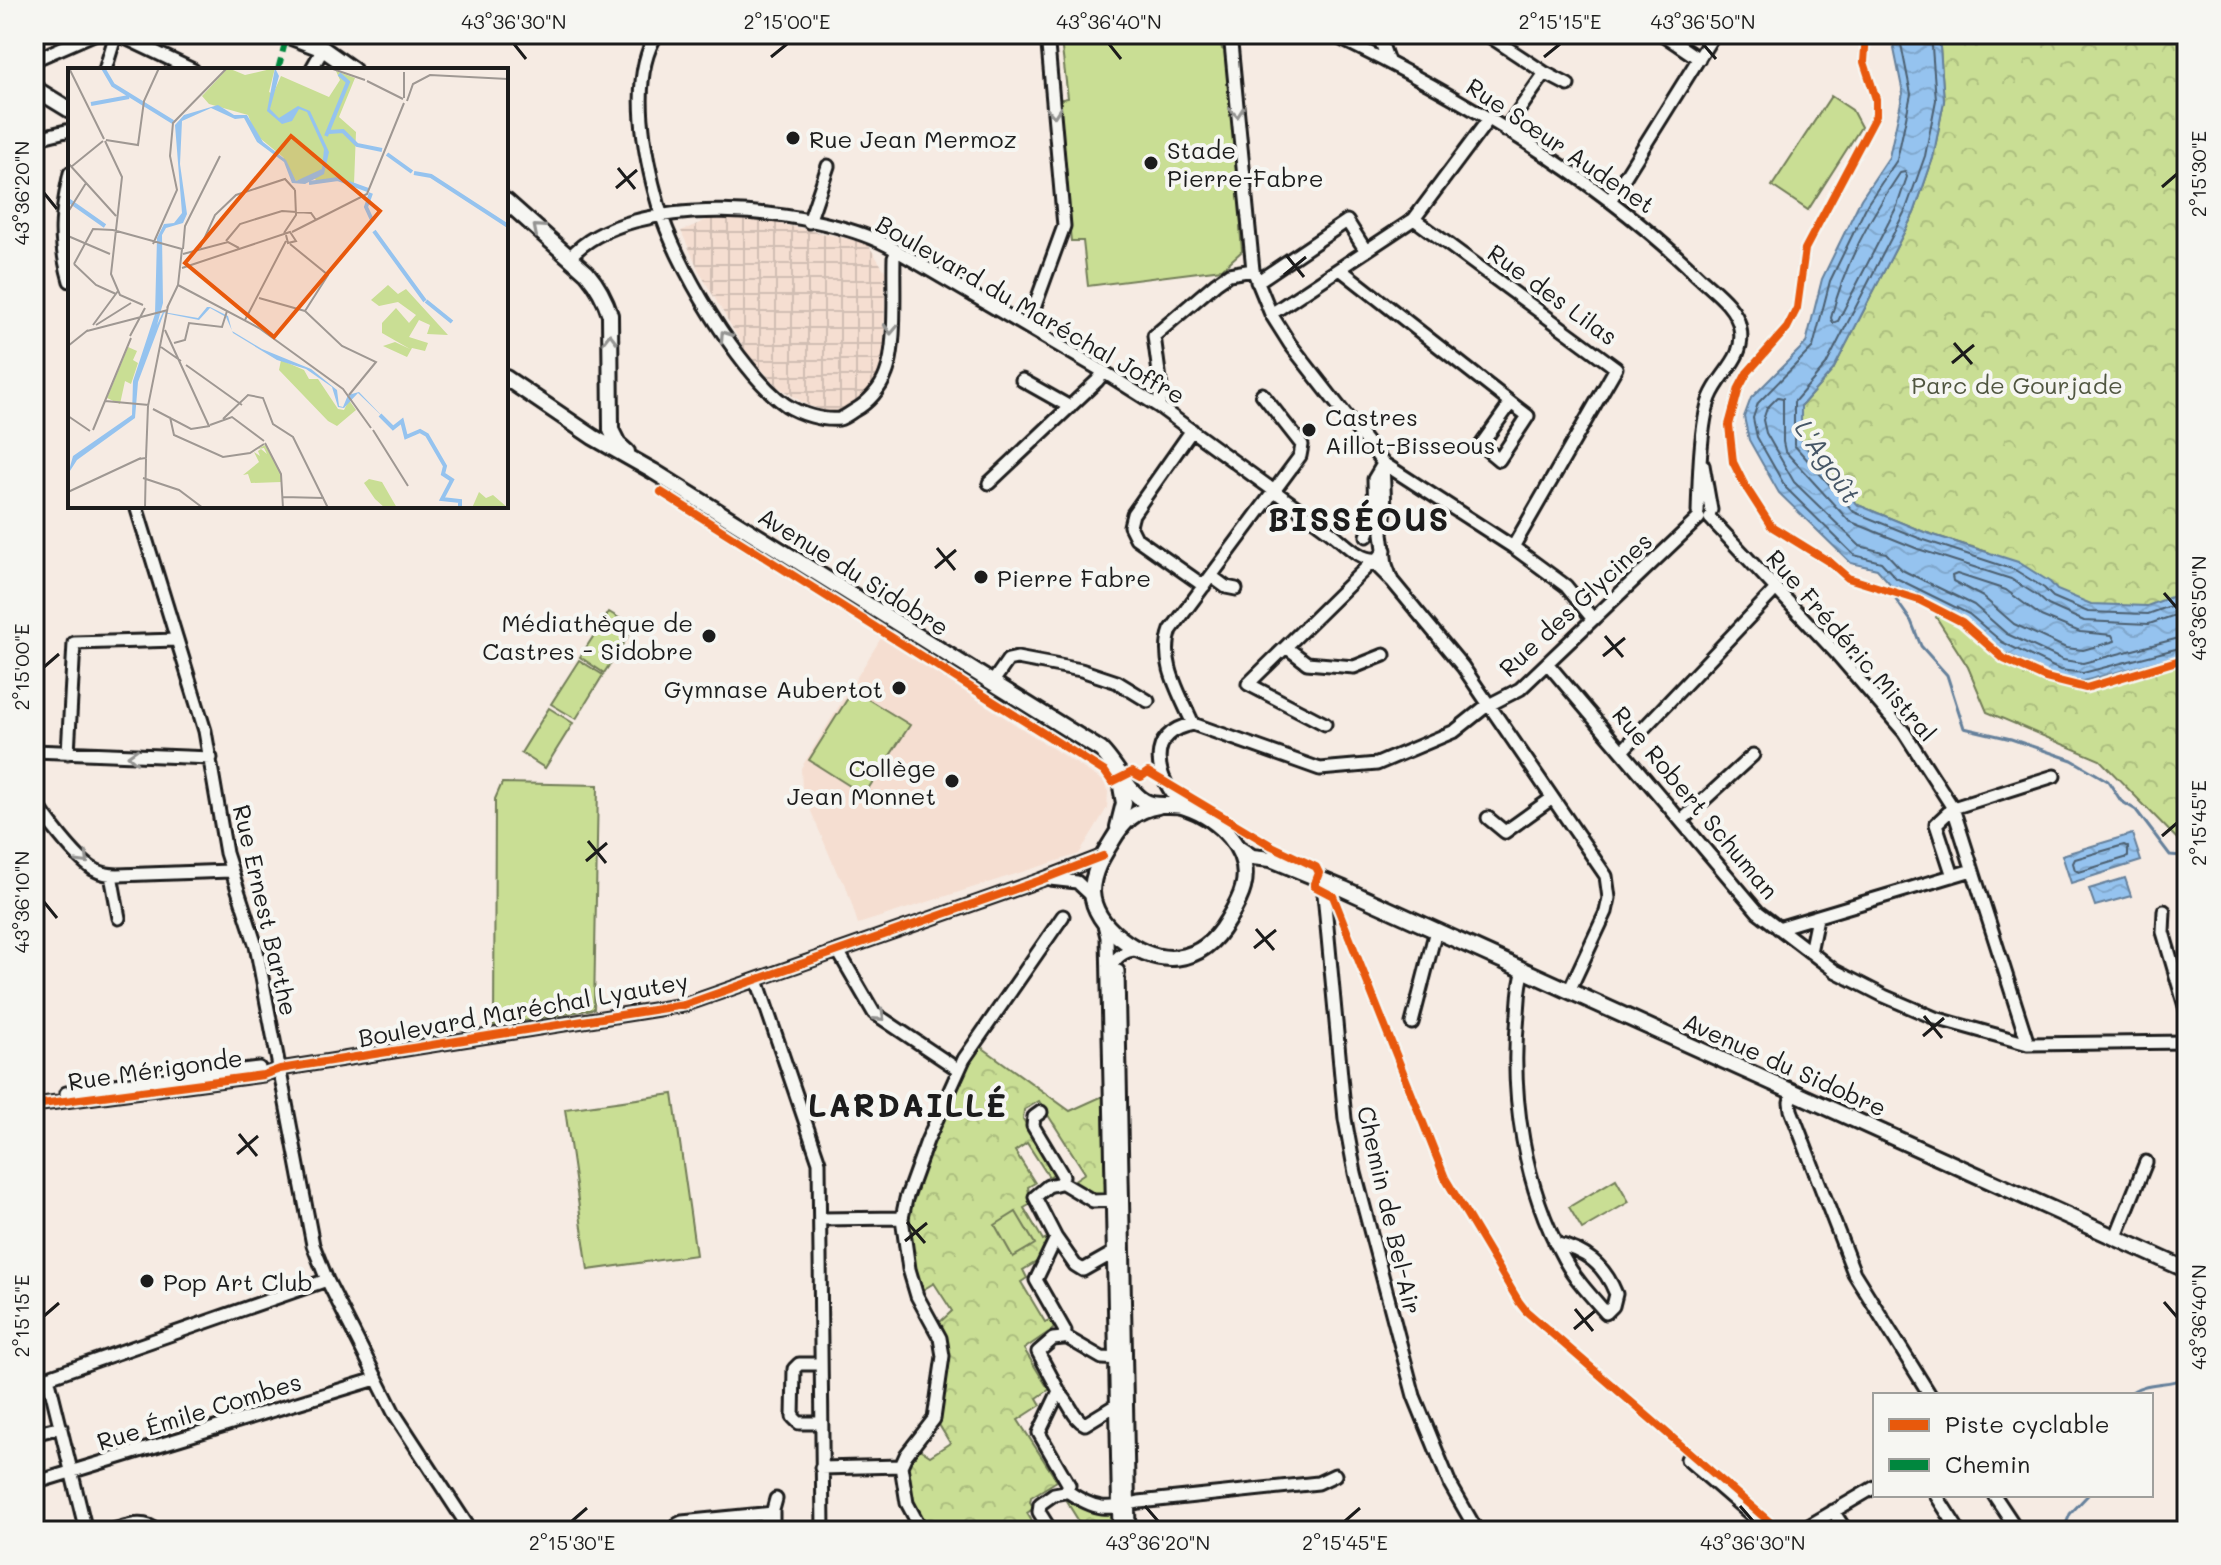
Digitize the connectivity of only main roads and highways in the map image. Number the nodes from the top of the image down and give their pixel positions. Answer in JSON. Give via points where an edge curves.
{"nodes":[{"id":1,"x":287,"y":34,"type":"edge"},
{"id":2,"x":350,"y":68,"type":"edge"},
{"id":3,"x":34,"y":88,"type":"edge"},
{"id":4,"x":68,"y":109,"type":"edge"},
{"id":5,"x":508,"y":203,"type":"edge"},
{"id":6,"x":508,"y":379,"type":"edge"},
{"id":7,"x":609,"y":417,"type":"junction"},
{"id":8,"x":571,"y":420,"type":"junction"},
{"id":9,"x":653,"y":471,"type":"junction"},
{"id":10,"x":1112,"y":762,"type":"junction"},
{"id":11,"x":1158,"y":806,"type":"junction"},
{"id":12,"x":1116,"y":834,"type":"junction"},
{"id":13,"x":1238,"y":848,"type":"junction"},
{"id":14,"x":1279,"y":863,"type":"junction"},
{"id":15,"x":1244,"y":887,"type":"junction"},
{"id":16,"x":2187,"y":1270,"type":"edge"}],
"edges":[{"from":1,"to":2,"type":"main road"},
{"from":3,"to":4,"type":"main road"},
{"from":7,"to":5,"type":"main road","one_way":true,"via":[[610,315],[596,283]]},
{"from":6,"to":8,"type":"main road","name":"Avenue du Sidobre"},
{"from":7,"to":8,"type":"main road","via":[[591,429]]},
{"from":7,"to":9,"type":"main road","via":[[618,444]]},
{"from":8,"to":9,"type":"main road","name":"Avenue du Sidobre"},
{"from":9,"to":10,"type":"main road","name":"Avenue du Sidobre","via":[[1101,750]]},
{"from":10,"to":11,"type":"main road","name":"Avenue du Sidobre","via":[[1137,796]]},
{"from":10,"to":12,"type":"main road","via":[[1124,797]]},
{"from":11,"to":12,"type":"main road","via":[[1134,814]]},
{"from":11,"to":13,"type":"main road","via":[[1183,806],[1223,829]]},
{"from":12,"to":15,"type":"main road","via":[[1094,878],[1092,896],[1104,923],[1137,950],[1166,959],[1200,951],[1218,934]]},
{"from":13,"to":14,"type":"main road","name":"Avenue du Sidobre"},
{"from":13,"to":15,"type":"main road"},
{"from":14,"to":15,"type":"main road","via":[[1256,873]]},
{"from":14,"to":16,"type":"main road","name":"Avenue du Sidobre"}]}
